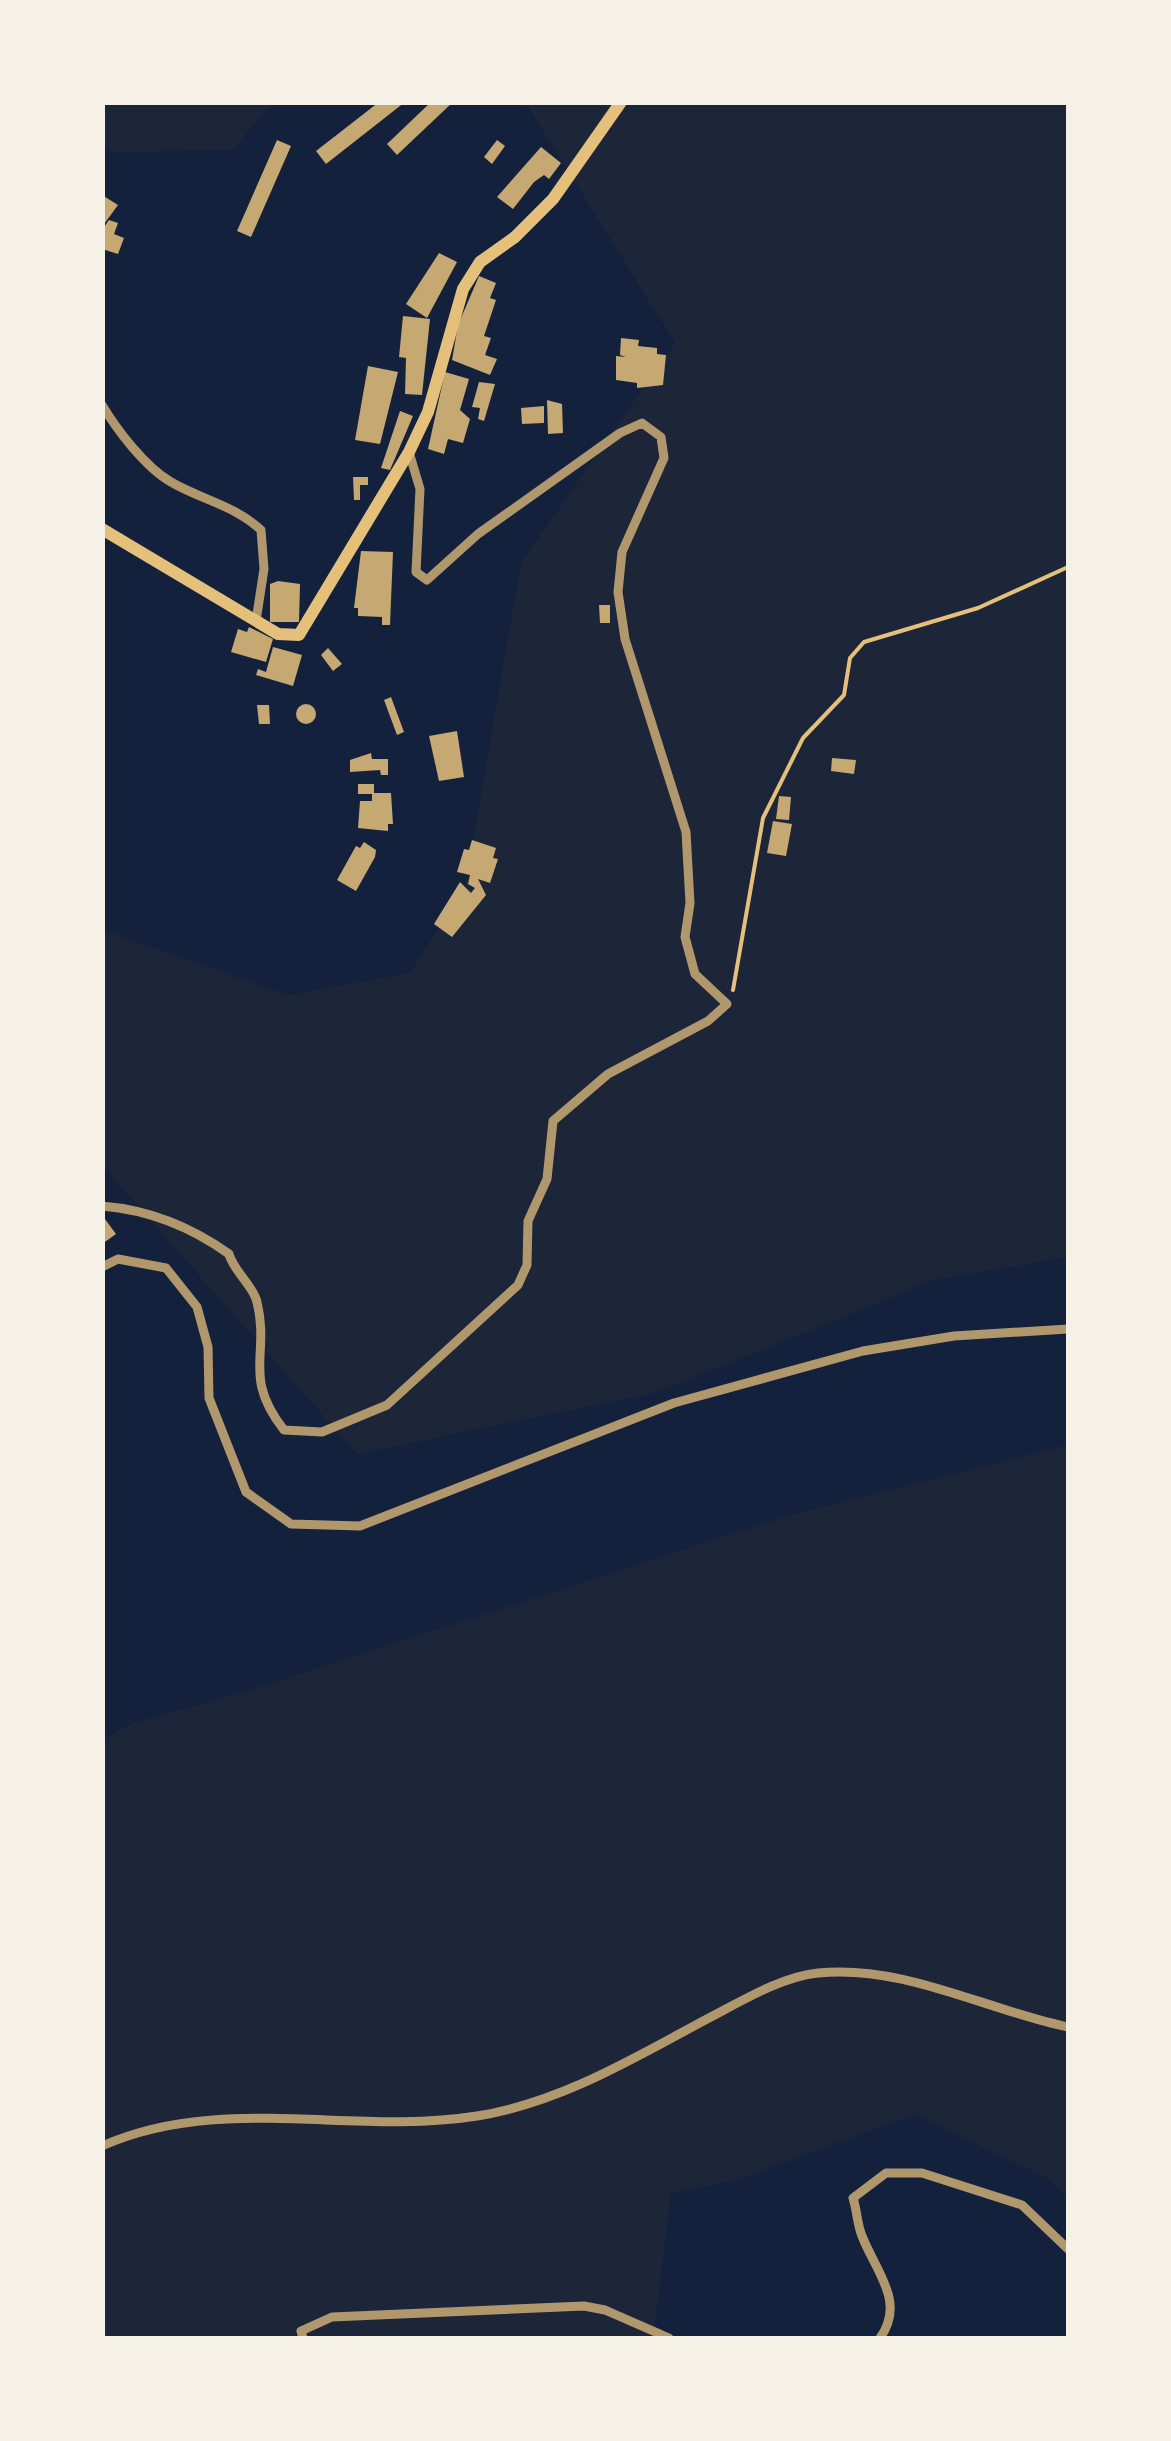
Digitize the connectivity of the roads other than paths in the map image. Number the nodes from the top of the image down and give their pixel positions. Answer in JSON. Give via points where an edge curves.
{"nodes":[{"id":1,"x":621,"y":102,"type":"edge"},
{"id":2,"x":102,"y":405,"type":"edge"},
{"id":3,"x":409,"y":452,"type":"junction"},
{"id":4,"x":102,"y":529,"type":"edge"},
{"id":5,"x":256,"y":622,"type":"junction"},
{"id":6,"x":102,"y":1206,"type":"edge"},
{"id":7,"x":102,"y":1266,"type":"edge"},
{"id":8,"x":1068,"y":1330,"type":"edge"},
{"id":9,"x":1068,"y":2027,"type":"edge"},
{"id":10,"x":102,"y":2146,"type":"edge"},
{"id":11,"x":1068,"y":2249,"type":"edge"},
{"id":12,"x":303,"y":2338,"type":"edge"},
{"id":13,"x":670,"y":2338,"type":"edge"},
{"id":14,"x":880,"y":2338,"type":"edge"}],
"edges":[{"from":1,"to":3,"type":"main road","via":[[553,199],[480,262],[462,289],[428,412]]},
{"from":2,"to":5,"type":"street","via":[[168,481],[242,513],[261,530],[264,569]]},
{"from":3,"to":5,"type":"main road","via":[[299,635],[278,634]]},
{"from":3,"to":6,"type":"street","via":[[420,489],[416,572],[427,580],[478,534],[620,433],[642,423],[661,437],[664,458],[622,552],[618,592],[626,639],[686,832],[685,937],[695,974],[727,1004],[708,1021],[608,1074],[553,1121],[547,1179],[528,1221],[527,1266],[518,1285],[387,1404],[322,1432],[284,1430],[266,1407],[256,1370],[256,1298],[229,1254],[176,1222]]},
{"from":4,"to":5,"type":"main road"},
{"from":7,"to":8,"type":"street","via":[[118,1259],[166,1268],[196,1307],[208,1347],[210,1398],[240,1480],[246,1492],[291,1524],[360,1526],[674,1403],[863,1351],[954,1336]]},
{"from":9,"to":10,"type":"street","via":[[881,1973],[815,1973],[752,1996],[575,2087],[477,2116],[410,2122],[192,2118]]},
{"from":11,"to":14,"type":"street","via":[[1022,2205],[922,2174],[886,2174],[853,2198],[860,2232],[888,2288],[893,2314]]},
{"from":12,"to":13,"type":"street","via":[[301,2331],[332,2317],[584,2306]]}]}
